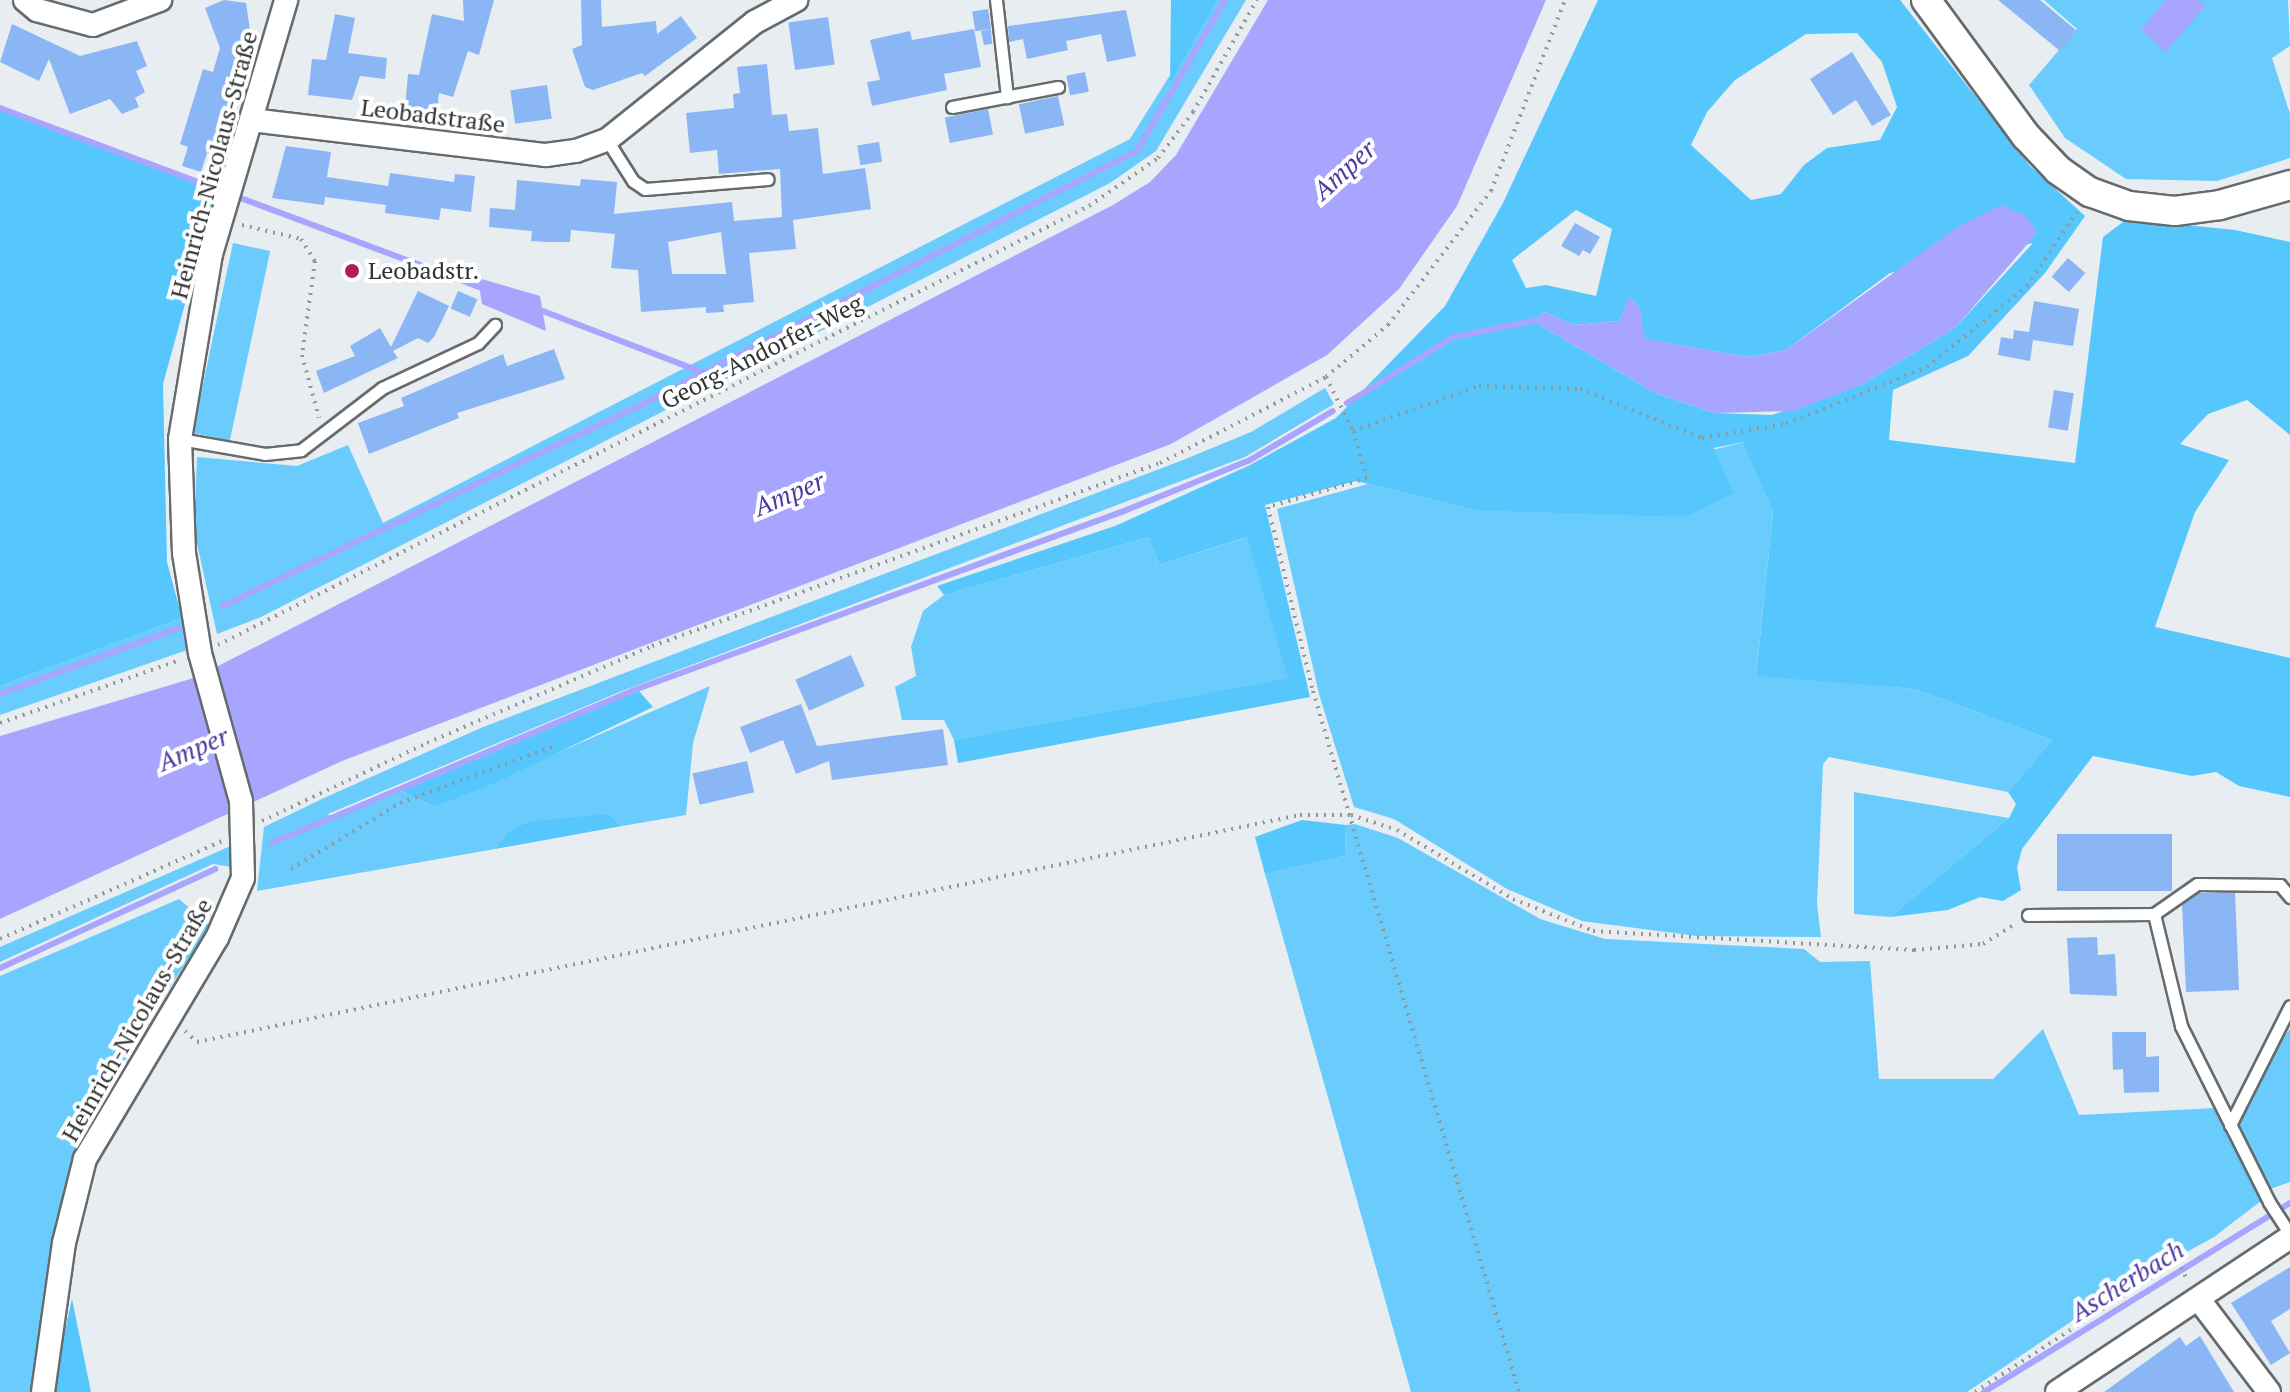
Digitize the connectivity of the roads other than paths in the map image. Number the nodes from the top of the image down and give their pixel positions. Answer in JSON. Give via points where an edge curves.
{"nodes":[{"id":1,"x":25,"y":0,"type":"edge"},
{"id":2,"x":160,"y":0,"type":"edge"},
{"id":3,"x":286,"y":0,"type":"edge"},
{"id":4,"x":796,"y":0,"type":"edge"},
{"id":5,"x":996,"y":0,"type":"edge"},
{"id":6,"x":1926,"y":0,"type":"edge"},
{"id":7,"x":1058,"y":87,"type":"dead end"},
{"id":8,"x":1007,"y":97,"type":"junction"},
{"id":9,"x":952,"y":107,"type":"dead end"},
{"id":10,"x":251,"y":120,"type":"junction"},
{"id":11,"x":607,"y":140,"type":"junction"},
{"id":12,"x":768,"y":179,"type":"dead end"},
{"id":13,"x":2290,"y":185,"type":"edge"},
{"id":14,"x":495,"y":325,"type":"dead end"},
{"id":15,"x":180,"y":439,"type":"junction"},
{"id":16,"x":2285,"y":884,"type":"edge"},
{"id":17,"x":2290,"y":897,"type":"edge"},
{"id":18,"x":2154,"y":914,"type":"junction"},
{"id":19,"x":2028,"y":915,"type":"road end"},
{"id":20,"x":2290,"y":1006,"type":"edge"},
{"id":21,"x":2230,"y":1125,"type":"junction"},
{"id":22,"x":2287,"y":1231,"type":"edge"},
{"id":23,"x":2200,"y":1301,"type":"junction"},
{"id":24,"x":43,"y":1392,"type":"edge"},
{"id":25,"x":2057,"y":1392,"type":"edge"},
{"id":26,"x":2269,"y":1392,"type":"edge"}],
"edges":[{"from":1,"to":2,"type":"street","via":[[37,10],[93,25]]},
{"from":3,"to":10,"type":"street","name":"Heinrich-Nicolaus-Straße"},
{"from":4,"to":11,"type":"street","name":"Leobadstraße","via":[[755,22]]},
{"from":5,"to":8,"type":"lane"},
{"from":6,"to":13,"type":"street","via":[[2026,136],[2058,170],[2090,192],[2129,206],[2175,211],[2220,205]]},
{"from":7,"to":8,"type":"lane"},
{"from":8,"to":9,"type":"lane"},
{"from":10,"to":11,"type":"street","name":"Leobadstraße","via":[[546,155]]},
{"from":10,"to":15,"type":"street","name":"Heinrich-Nicolaus-Straße","via":[[211,254]]},
{"from":11,"to":12,"type":"lane","via":[[633,181],[645,189]]},
{"from":14,"to":15,"type":"lane","via":[[478,343],[382,388],[301,450],[265,454]]},
{"from":15,"to":24,"type":"street","name":"Heinrich-Nicolaus-Straße","via":[[184,553],[205,659],[252,827],[236,902],[102,1124],[73,1193]]},
{"from":16,"to":17,"type":"lane"},
{"from":16,"to":18,"type":"lane","via":[[2197,884]]},
{"from":18,"to":19,"type":"lane"},
{"from":18,"to":21,"type":"lane","via":[[2181,1026]]},
{"from":20,"to":21,"type":"lane"},
{"from":21,"to":22,"type":"lane"},
{"from":22,"to":23,"type":"street"},
{"from":23,"to":25,"type":"street"},
{"from":23,"to":26,"type":"street"}]}
